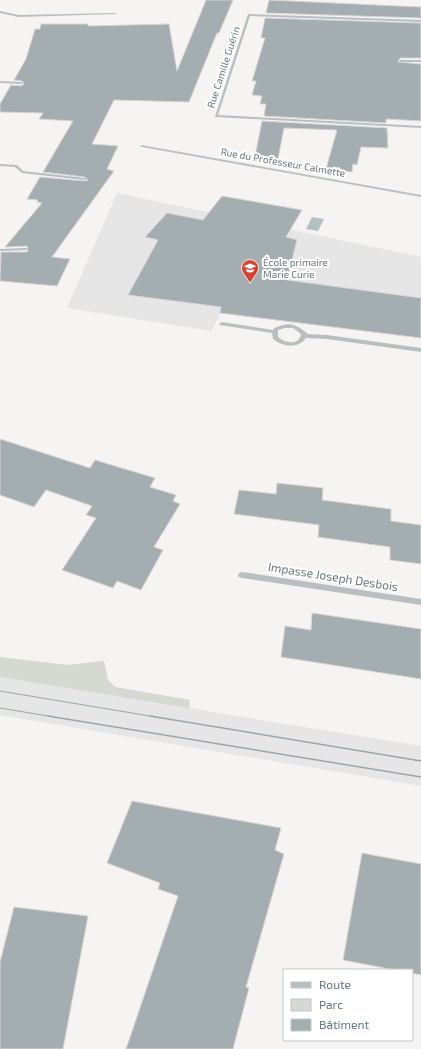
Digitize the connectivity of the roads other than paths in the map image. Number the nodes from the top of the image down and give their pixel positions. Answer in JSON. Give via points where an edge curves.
{"nodes":[{"id":1,"x":0,"y":12,"type":"edge"},
{"id":2,"x":115,"y":14,"type":"dead end"},
{"id":3,"x":421,"y":21,"type":"edge"},
{"id":4,"x":400,"y":61,"type":"dead end"},
{"id":5,"x":421,"y":61,"type":"edge"},
{"id":6,"x":0,"y":82,"type":"edge"},
{"id":7,"x":21,"y":83,"type":"dead end"},
{"id":8,"x":421,"y":127,"type":"edge"},
{"id":9,"x":142,"y":146,"type":"dead end"},
{"id":10,"x":0,"y":165,"type":"edge"},
{"id":11,"x":85,"y":179,"type":"dead end"},
{"id":12,"x":421,"y":196,"type":"edge"},
{"id":13,"x":25,"y":249,"type":"dead end"},
{"id":14,"x":0,"y":250,"type":"edge"},
{"id":15,"x":222,"y":324,"type":"dead end"},
{"id":16,"x":274,"y":332,"type":"junction"},
{"id":17,"x":304,"y":336,"type":"junction"},
{"id":18,"x":421,"y":350,"type":"edge"},
{"id":19,"x":242,"y":575,"type":"dead end"},
{"id":20,"x":421,"y":602,"type":"edge"}],
"edges":[{"from":1,"to":2,"type":"street","via":[[18,16]]},
{"from":3,"to":8,"type":"street","name":"Rue Camille Guérin","via":[[249,15],[216,116]]},
{"from":4,"to":5,"type":"street"},
{"from":6,"to":7,"type":"street"},
{"from":9,"to":12,"type":"street","name":"Rue du Professeur Calmette"},
{"from":10,"to":11,"type":"street","via":[[16,166],[22,172]]},
{"from":13,"to":14,"type":"street"},
{"from":15,"to":16,"type":"street"},
{"from":16,"to":17,"type":"street","via":[[280,327],[294,326],[301,330]]},
{"from":16,"to":17,"type":"street","via":[[275,338],[287,344],[300,341]]},
{"from":17,"to":18,"type":"street"},
{"from":19,"to":20,"type":"street","name":"Impasse Joseph Desbois"}]}
